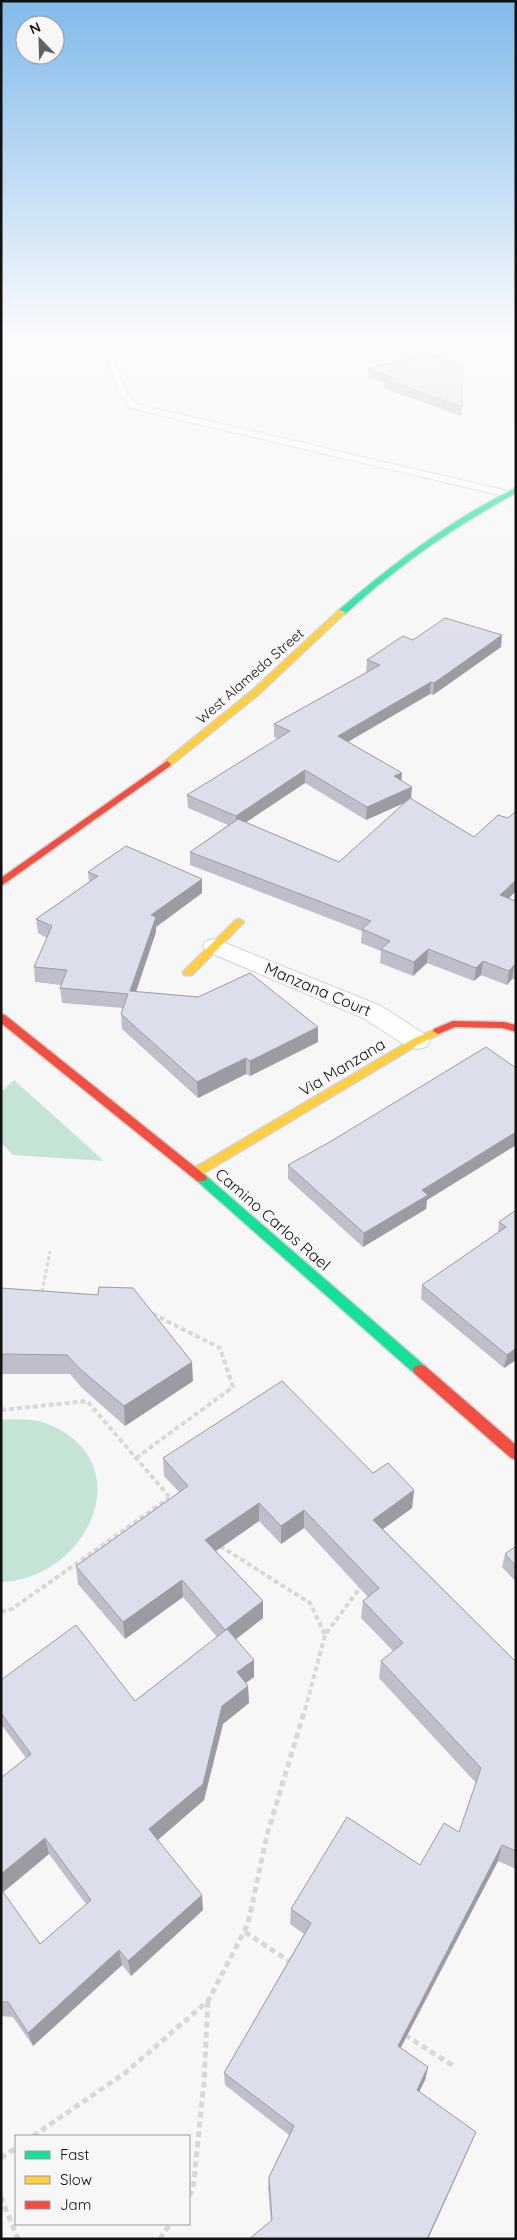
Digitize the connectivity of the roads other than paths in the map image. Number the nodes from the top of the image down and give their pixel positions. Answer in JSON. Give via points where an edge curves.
{"nodes":[{"id":1,"x":285,"y":441,"type":"edge"},
{"id":2,"x":512,"y":492,"type":"edge"},
{"id":3,"x":1,"y":882,"type":"edge"},
{"id":4,"x":239,"y":922,"type":"dead end"},
{"id":5,"x":215,"y":946,"type":"junction"},
{"id":6,"x":188,"y":973,"type":"dead end"},
{"id":7,"x":1,"y":1018,"type":"edge"},
{"id":8,"x":516,"y":1029,"type":"edge"},
{"id":9,"x":417,"y":1041,"type":"junction"},
{"id":10,"x":195,"y":1174,"type":"junction"},
{"id":11,"x":516,"y":1454,"type":"edge"}],
"edges":[{"from":1,"to":2,"type":"lane"},
{"from":2,"to":3,"type":"street","name":"West Alameda Street","via":[[451,526],[402,559],[212,730],[125,796]]},
{"from":4,"to":5,"type":"street"},
{"from":5,"to":6,"type":"street"},
{"from":5,"to":9,"type":"street","name":"Manzana Court","via":[[372,1012]]},
{"from":7,"to":10,"type":"street","name":"Camino Carlos Rael"},
{"from":8,"to":9,"type":"street","name":"Via Manzana","via":[[504,1025],[453,1024]]},
{"from":9,"to":10,"type":"street","name":"Via Manzana"},
{"from":10,"to":11,"type":"street","name":"Camino Carlos Rael"}]}
